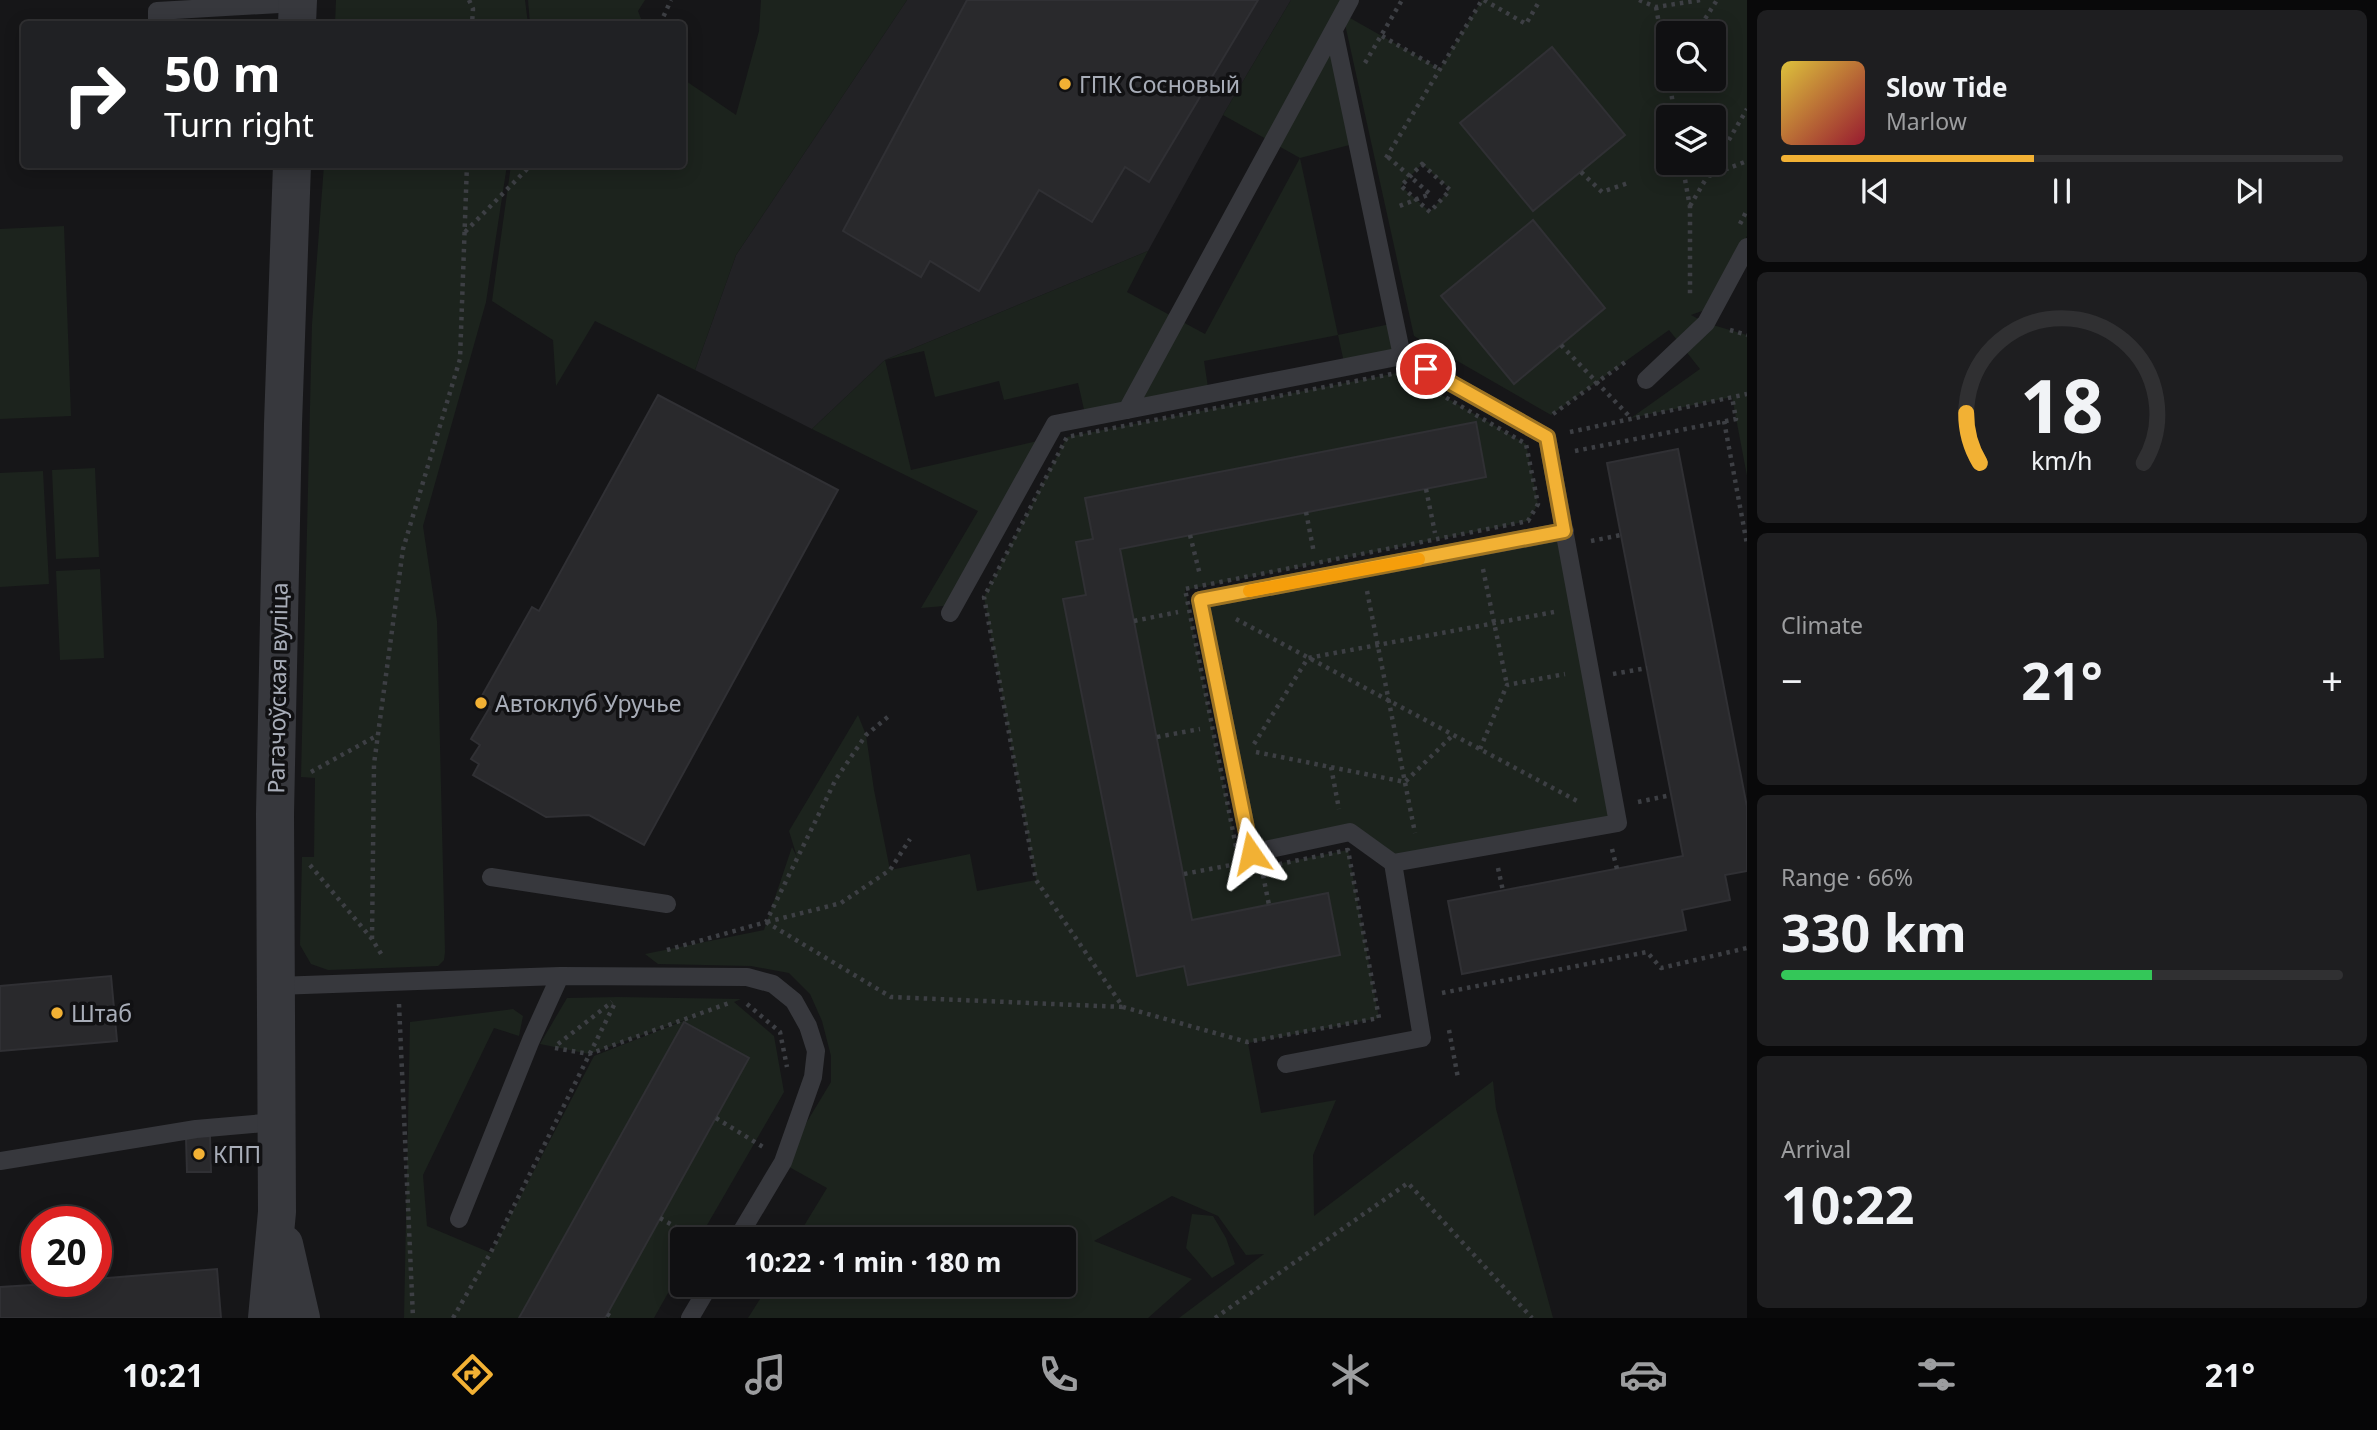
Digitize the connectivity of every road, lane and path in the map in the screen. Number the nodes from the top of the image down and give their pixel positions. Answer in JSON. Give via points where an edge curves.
{"nodes":[{"id":1,"x":469,"y":0,"type":"edge"},
{"id":2,"x":671,"y":0,"type":"edge"},
{"id":3,"x":1350,"y":0,"type":"edge"},
{"id":4,"x":1402,"y":0,"type":"edge"},
{"id":5,"x":1483,"y":0,"type":"edge"},
{"id":6,"x":1540,"y":0,"type":"edge"},
{"id":7,"x":1639,"y":0,"type":"edge"},
{"id":8,"x":1701,"y":0,"type":"edge"},
{"id":9,"x":1717,"y":0,"type":"edge"},
{"id":10,"x":1656,"y":7,"type":"junction"},
{"id":11,"x":297,"y":9,"type":"edge"},
{"id":12,"x":157,"y":21,"type":"edge"},
{"id":13,"x":472,"y":21,"type":"edge"},
{"id":14,"x":661,"y":21,"type":"edge"},
{"id":15,"x":1659,"y":21,"type":"edge"},
{"id":16,"x":1704,"y":21,"type":"edge"},
{"id":17,"x":1334,"y":31,"type":"junction"},
{"id":18,"x":1382,"y":36,"type":"junction"},
{"id":19,"x":1363,"y":66,"type":"dead end"},
{"id":20,"x":1441,"y":70,"type":"junction"},
{"id":21,"x":1747,"y":109,"type":"edge"},
{"id":22,"x":1387,"y":156,"type":"junction"},
{"id":23,"x":1747,"y":161,"type":"edge"},
{"id":24,"x":1382,"y":164,"type":"dead end"},
{"id":25,"x":292,"y":168,"type":"edge"},
{"id":26,"x":467,"y":168,"type":"edge"},
{"id":27,"x":528,"y":168,"type":"edge"},
{"id":28,"x":1581,"y":172,"type":"dead end"},
{"id":29,"x":1684,"y":175,"type":"edge"},
{"id":30,"x":1410,"y":176,"type":"junction"},
{"id":31,"x":1708,"y":177,"type":"junction"},
{"id":32,"x":1628,"y":183,"type":"dead end"},
{"id":33,"x":1415,"y":200,"type":"junction"},
{"id":34,"x":1690,"y":207,"type":"junction"},
{"id":35,"x":1387,"y":211,"type":"dead end"},
{"id":36,"x":464,"y":232,"type":"junction"},
{"id":37,"x":1747,"y":247,"type":"edge"},
{"id":38,"x":1690,"y":303,"type":"dead end"},
{"id":39,"x":1561,"y":345,"type":"dead end"},
{"id":40,"x":1638,"y":352,"type":"dead end"},
{"id":41,"x":1402,"y":356,"type":"junction"},
{"id":42,"x":1646,"y":380,"type":"dead end"},
{"id":43,"x":1597,"y":382,"type":"junction"},
{"id":44,"x":1747,"y":394,"type":"edge"},
{"id":45,"x":1732,"y":397,"type":"junction"},
{"id":46,"x":1127,"y":410,"type":"junction"},
{"id":47,"x":1631,"y":418,"type":"junction"},
{"id":48,"x":1724,"y":421,"type":"junction"},
{"id":49,"x":1547,"y":437,"type":"junction"},
{"id":50,"x":1568,"y":452,"type":"dead end"},
{"id":51,"x":1426,"y":489,"type":"dead end"},
{"id":52,"x":1306,"y":512,"type":"dead end"},
{"id":53,"x":1564,"y":531,"type":"junction"},
{"id":54,"x":1191,"y":535,"type":"dead end"},
{"id":55,"x":1621,"y":535,"type":"dead end"},
{"id":56,"x":1436,"y":539,"type":"junction"},
{"id":57,"x":1584,"y":542,"type":"dead end"},
{"id":58,"x":1747,"y":544,"type":"edge"},
{"id":59,"x":1478,"y":548,"type":"junction"},
{"id":60,"x":1316,"y":563,"type":"junction"},
{"id":61,"x":1363,"y":570,"type":"junction"},
{"id":62,"x":1197,"y":599,"type":"junction"},
{"id":63,"x":1579,"y":607,"type":"junction"},
{"id":64,"x":950,"y":613,"type":"dead end"},
{"id":65,"x":1134,"y":621,"type":"dead end"},
{"id":66,"x":1494,"y":623,"type":"junction"},
{"id":67,"x":1378,"y":646,"type":"junction"},
{"id":68,"x":1308,"y":658,"type":"junction"},
{"id":69,"x":1647,"y":668,"type":"dead end"},
{"id":70,"x":1590,"y":669,"type":"junction"},
{"id":71,"x":1608,"y":675,"type":"dead end"},
{"id":72,"x":1507,"y":685,"type":"junction"},
{"id":73,"x":1389,"y":702,"type":"junction"},
{"id":74,"x":889,"y":716,"type":"dead end"},
{"id":75,"x":1212,"y":726,"type":"junction"},
{"id":76,"x":378,"y":735,"type":"junction"},
{"id":77,"x":1453,"y":735,"type":"junction"},
{"id":78,"x":1157,"y":737,"type":"dead end"},
{"id":79,"x":1480,"y":750,"type":"junction"},
{"id":80,"x":1331,"y":767,"type":"junction"},
{"id":81,"x":309,"y":773,"type":"dead end"},
{"id":82,"x":1405,"y":782,"type":"junction"},
{"id":83,"x":1671,"y":795,"type":"dead end"},
{"id":84,"x":1631,"y":803,"type":"dead end"},
{"id":85,"x":1614,"y":831,"type":"junction"},
{"id":86,"x":1343,"y":834,"type":"junction"},
{"id":87,"x":910,"y":839,"type":"dead end"},
{"id":88,"x":304,"y":858,"type":"dead end"},
{"id":89,"x":1420,"y":858,"type":"junction"},
{"id":90,"x":1496,"y":859,"type":"dead end"},
{"id":91,"x":1240,"y":863,"type":"junction"},
{"id":92,"x":1393,"y":863,"type":"junction"},
{"id":93,"x":1262,"y":868,"type":"junction"},
{"id":94,"x":1617,"y":869,"type":"dead end"},
{"id":95,"x":1184,"y":874,"type":"dead end"},
{"id":96,"x":491,"y":877,"type":"dead end"},
{"id":97,"x":1503,"y":891,"type":"dead end"},
{"id":98,"x":667,"y":904,"type":"dead end"},
{"id":99,"x":1269,"y":905,"type":"dead end"},
{"id":100,"x":766,"y":922,"type":"junction"},
{"id":101,"x":372,"y":939,"type":"junction"},
{"id":102,"x":1747,"y":948,"type":"edge"},
{"id":103,"x":662,"y":951,"type":"dead end"},
{"id":104,"x":561,"y":976,"type":"junction"},
{"id":105,"x":1440,"y":980,"type":"dead end"},
{"id":106,"x":398,"y":983,"type":"junction"},
{"id":107,"x":276,"y":986,"type":"junction"},
{"id":108,"x":1442,"y":993,"type":"junction"},
{"id":109,"x":618,"y":997,"type":"junction"},
{"id":110,"x":605,"y":998,"type":"dead end"},
{"id":111,"x":727,"y":999,"type":"dead end"},
{"id":112,"x":741,"y":999,"type":"junction"},
{"id":113,"x":1444,"y":1005,"type":"dead end"},
{"id":114,"x":1124,"y":1007,"type":"junction"},
{"id":115,"x":1447,"y":1017,"type":"dead end"},
{"id":116,"x":589,"y":1054,"type":"junction"},
{"id":117,"x":1286,"y":1064,"type":"dead end"},
{"id":118,"x":787,"y":1068,"type":"dead end"},
{"id":119,"x":1458,"y":1078,"type":"dead end"},
{"id":120,"x":716,"y":1118,"type":"dead end"},
{"id":121,"x":275,"y":1122,"type":"junction"},
{"id":122,"x":771,"y":1137,"type":"dead end"},
{"id":123,"x":0,"y":1161,"type":"edge"},
{"id":124,"x":277,"y":1212,"type":"junction"},
{"id":125,"x":660,"y":1218,"type":"dead end"},
{"id":126,"x":459,"y":1219,"type":"dead end"},
{"id":127,"x":676,"y":1227,"type":"edge"},
{"id":128,"x":744,"y":1227,"type":"edge"},
{"id":129,"x":702,"y":1297,"type":"edge"},
{"id":130,"x":607,"y":1314,"type":"dead end"},
{"id":131,"x":267,"y":1318,"type":"edge"},
{"id":132,"x":302,"y":1318,"type":"edge"},
{"id":133,"x":413,"y":1318,"type":"edge"},
{"id":134,"x":453,"y":1318,"type":"edge"},
{"id":135,"x":613,"y":1318,"type":"edge"},
{"id":136,"x":690,"y":1318,"type":"edge"},
{"id":137,"x":1216,"y":1318,"type":"edge"},
{"id":138,"x":1532,"y":1318,"type":"edge"}],
"edges":[{"from":1,"to":13,"type":"path"},
{"from":2,"to":14,"type":"path"},
{"from":3,"to":17,"type":"lane"},
{"from":4,"to":18,"type":"path"},
{"from":5,"to":6,"type":"path","via":[[1526,24]]},
{"from":5,"to":20,"type":"path"},
{"from":7,"to":10,"type":"path"},
{"from":8,"to":10,"type":"path"},
{"from":9,"to":16,"type":"path"},
{"from":10,"to":15,"type":"path"},
{"from":11,"to":12,"type":"lane","via":[[157,11]]},
{"from":17,"to":41,"type":"lane"},
{"from":17,"to":46,"type":"lane"},
{"from":18,"to":19,"type":"path"},
{"from":18,"to":20,"type":"path"},
{"from":20,"to":22,"type":"path"},
{"from":21,"to":31,"type":"path"},
{"from":22,"to":24,"type":"path"},
{"from":22,"to":30,"type":"path"},
{"from":23,"to":31,"type":"path"},
{"from":25,"to":107,"type":"street","name":"Рагачоўская вуліца","via":[[275,800]]},
{"from":26,"to":36,"type":"path"},
{"from":27,"to":36,"type":"path"},
{"from":28,"to":32,"type":"path","via":[[1602,192]]},
{"from":29,"to":34,"type":"path"},
{"from":30,"to":33,"type":"path","via":[[1401,186]]},
{"from":30,"to":33,"type":"path","via":[[1430,194]]},
{"from":30,"to":33,"type":"path","via":[[1422,164],[1450,190],[1430,212]]},
{"from":31,"to":34,"type":"path"},
{"from":33,"to":35,"type":"path"},
{"from":34,"to":38,"type":"path"},
{"from":36,"to":76,"type":"path","via":[[460,359],[403,549]]},
{"from":37,"to":42,"type":"lane","via":[[1706,323]]},
{"from":39,"to":43,"type":"path"},
{"from":40,"to":43,"type":"path"},
{"from":41,"to":46,"type":"lane"},
{"from":41,"to":49,"type":"lane"},
{"from":43,"to":47,"type":"path"},
{"from":43,"to":49,"type":"path","via":[[1551,415]]},
{"from":44,"to":45,"type":"path"},
{"from":45,"to":47,"type":"path"},
{"from":45,"to":48,"type":"path","via":[[1736,419]]},
{"from":46,"to":64,"type":"lane","via":[[1055,424]]},
{"from":47,"to":49,"type":"path"},
{"from":48,"to":50,"type":"path"},
{"from":48,"to":58,"type":"path"},
{"from":49,"to":53,"type":"lane"},
{"from":51,"to":56,"type":"path"},
{"from":52,"to":60,"type":"path"},
{"from":53,"to":59,"type":"lane"},
{"from":53,"to":63,"type":"lane"},
{"from":54,"to":62,"type":"path"},
{"from":55,"to":57,"type":"path"},
{"from":56,"to":60,"type":"path"},
{"from":56,"to":114,"type":"path","via":[[1528,521],[1538,504],[1526,444],[1402,372],[1067,437],[984,597],[1036,880]]},
{"from":59,"to":61,"type":"lane"},
{"from":59,"to":66,"type":"path"},
{"from":60,"to":62,"type":"path"},
{"from":61,"to":62,"type":"lane"},
{"from":61,"to":67,"type":"path"},
{"from":62,"to":65,"type":"path"},
{"from":62,"to":68,"type":"path"},
{"from":62,"to":75,"type":"path"},
{"from":62,"to":86,"type":"lane","via":[[1251,853]]},
{"from":63,"to":66,"type":"path"},
{"from":63,"to":70,"type":"lane"},
{"from":66,"to":67,"type":"path"},
{"from":66,"to":72,"type":"path"},
{"from":67,"to":68,"type":"path"},
{"from":67,"to":73,"type":"path"},
{"from":68,"to":73,"type":"path"},
{"from":68,"to":80,"type":"path","via":[[1250,751]]},
{"from":69,"to":71,"type":"path"},
{"from":70,"to":72,"type":"path"},
{"from":70,"to":85,"type":"lane"},
{"from":72,"to":79,"type":"path"},
{"from":73,"to":77,"type":"path"},
{"from":73,"to":82,"type":"path"},
{"from":74,"to":100,"type":"path","via":[[866,735],[836,779]]},
{"from":75,"to":78,"type":"path"},
{"from":75,"to":91,"type":"path"},
{"from":76,"to":81,"type":"path"},
{"from":76,"to":101,"type":"path"},
{"from":77,"to":79,"type":"path"},
{"from":77,"to":82,"type":"path"},
{"from":79,"to":85,"type":"path"},
{"from":80,"to":82,"type":"path"},
{"from":80,"to":86,"type":"path"},
{"from":82,"to":89,"type":"path"},
{"from":83,"to":84,"type":"path"},
{"from":85,"to":89,"type":"lane"},
{"from":85,"to":94,"type":"path"},
{"from":86,"to":92,"type":"lane","via":[[1350,832]]},
{"from":87,"to":100,"type":"path","via":[[890,870],[841,902]]},
{"from":88,"to":101,"type":"path"},
{"from":89,"to":92,"type":"lane"},
{"from":90,"to":97,"type":"path"},
{"from":91,"to":93,"type":"path","via":[[1241,872]]},
{"from":91,"to":95,"type":"path"},
{"from":92,"to":117,"type":"lane","via":[[1422,1038]]},
{"from":93,"to":99,"type":"path"},
{"from":93,"to":114,"type":"path","via":[[1348,850],[1379,1018],[1247,1042]]},
{"from":96,"to":98,"type":"lane"},
{"from":100,"to":103,"type":"path"},
{"from":100,"to":114,"type":"path","via":[[891,997]]},
{"from":101,"to":106,"type":"path"},
{"from":102,"to":108,"type":"path","via":[[1661,968],[1647,952]]},
{"from":104,"to":106,"type":"lane"},
{"from":104,"to":126,"type":"lane"},
{"from":104,"to":128,"type":"lane","via":[[747,977],[773,984],[794,1001],[816,1051],[813,1077],[783,1162]]},
{"from":105,"to":108,"type":"path"},
{"from":106,"to":107,"type":"lane"},
{"from":106,"to":133,"type":"path"},
{"from":107,"to":121,"type":"street","name":"Рагачоўская вуліца"},
{"from":108,"to":113,"type":"path"},
{"from":109,"to":110,"type":"path"},
{"from":109,"to":116,"type":"path"},
{"from":109,"to":116,"type":"path","via":[[552,1048]]},
{"from":111,"to":112,"type":"path"},
{"from":112,"to":116,"type":"path"},
{"from":112,"to":118,"type":"path","via":[[780,1032]]},
{"from":115,"to":119,"type":"path"},
{"from":116,"to":134,"type":"path","via":[[491,1252]]},
{"from":120,"to":122,"type":"path","via":[[764,1148]]},
{"from":121,"to":123,"type":"lane","via":[[196,1129]]},
{"from":121,"to":124,"type":"street","name":"Рагачоўская вуліца"},
{"from":124,"to":131,"type":"street","name":"Рагачоўская вуліца"},
{"from":124,"to":132,"type":"street","name":"Рагачоўская вуліца"},
{"from":125,"to":127,"type":"path"},
{"from":129,"to":136,"type":"lane"},
{"from":130,"to":135,"type":"path"},
{"from":137,"to":138,"type":"path","via":[[1408,1183]]}]}
